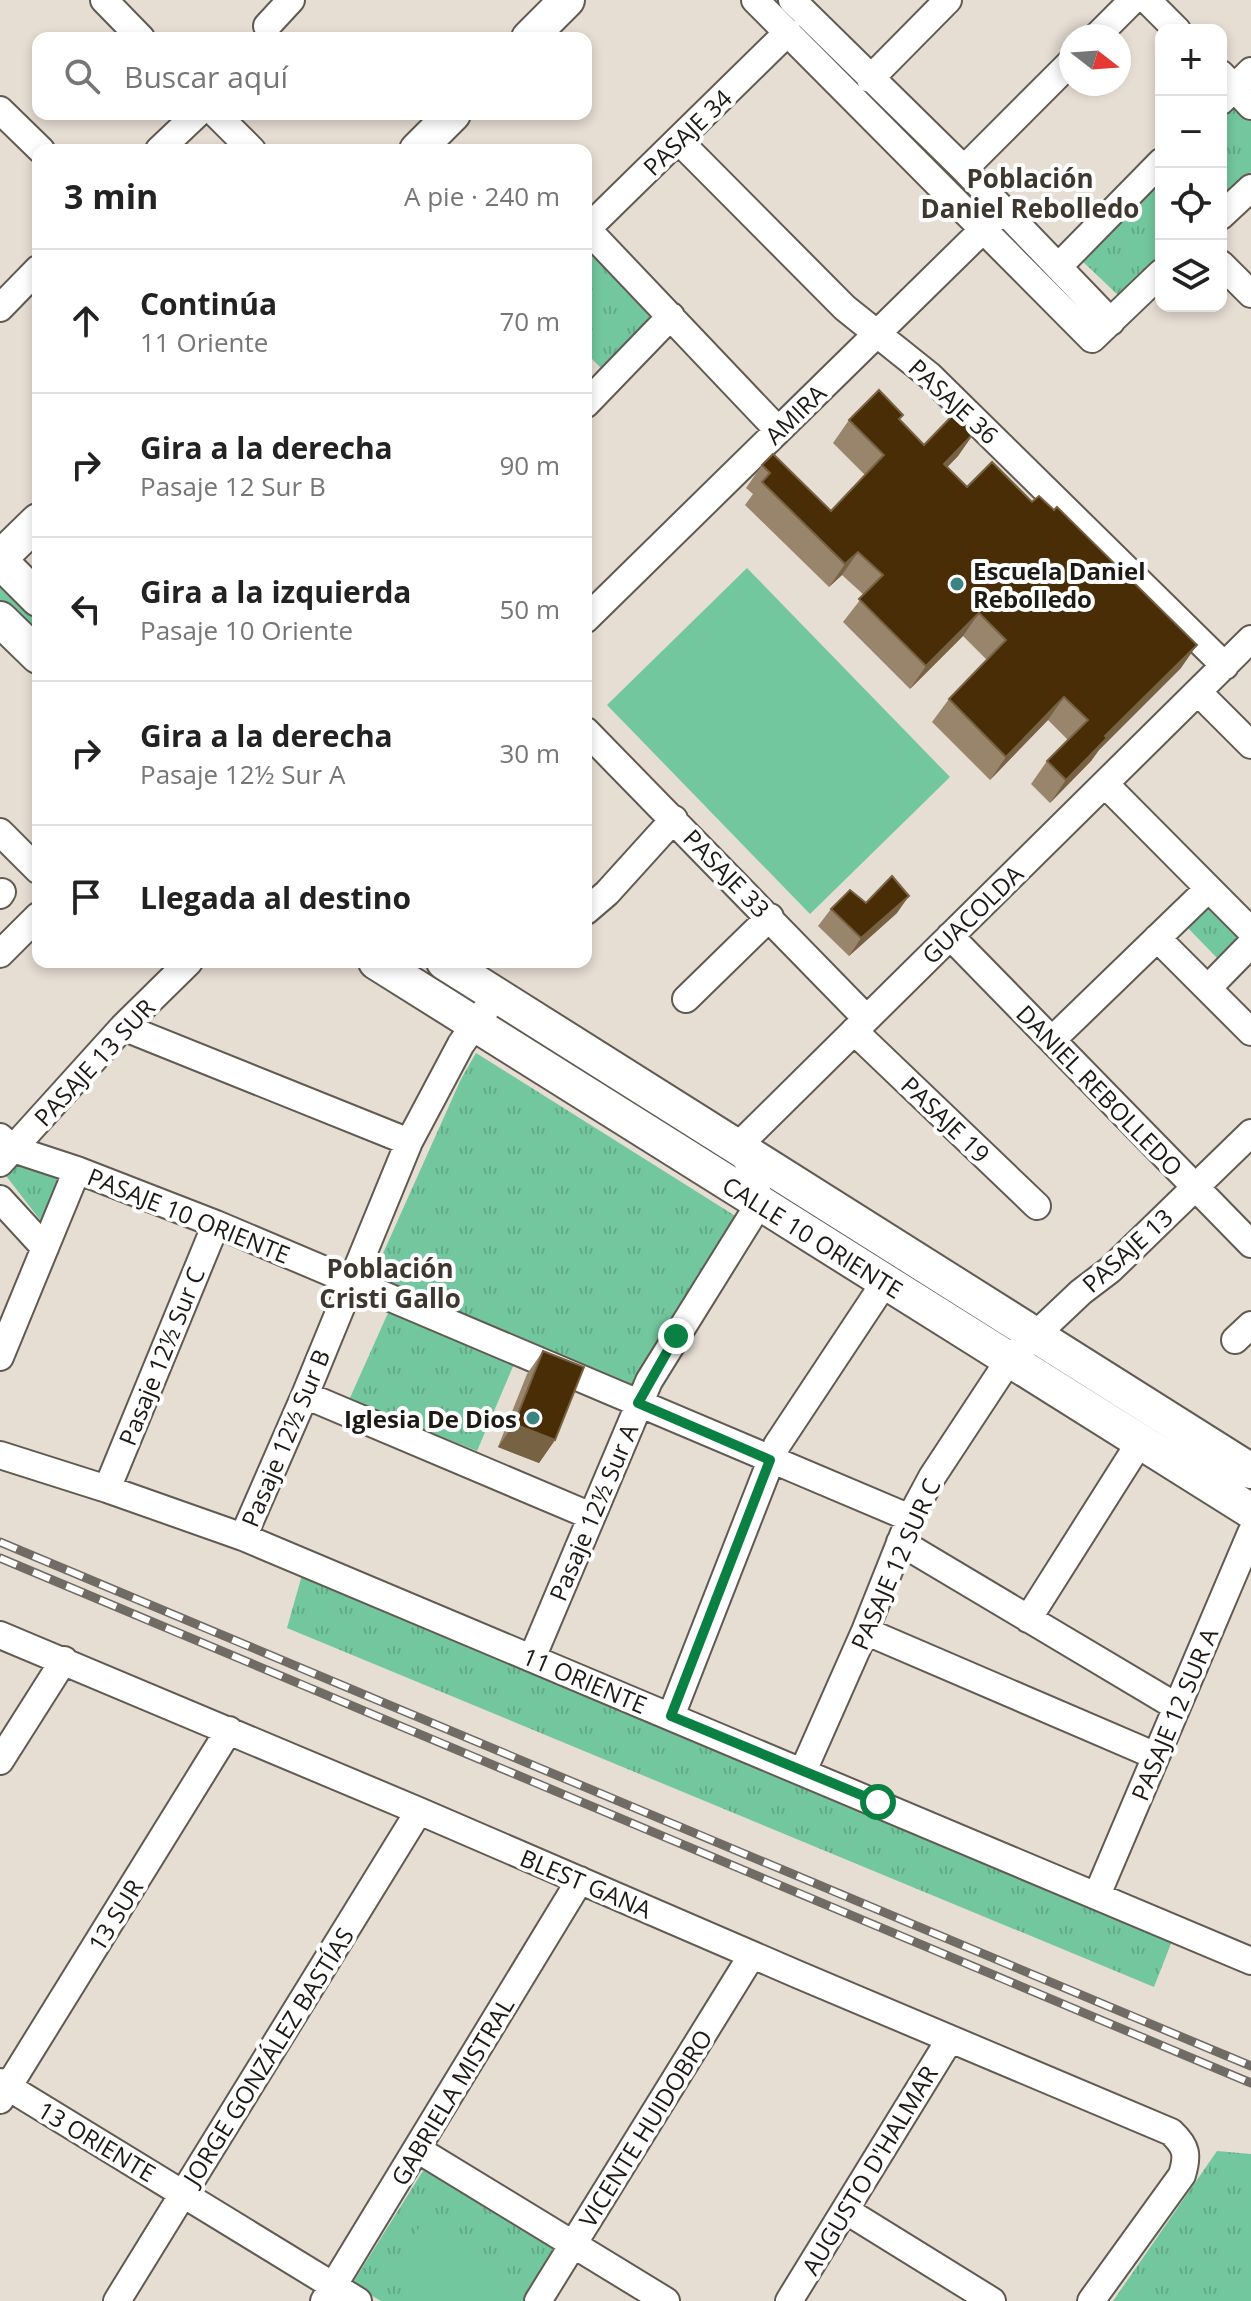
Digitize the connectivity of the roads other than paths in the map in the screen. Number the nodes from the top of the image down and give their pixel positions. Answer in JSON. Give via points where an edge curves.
{"nodes":[{"id":1,"x":104,"y":0,"type":"edge"},
{"id":2,"x":291,"y":0,"type":"edge"},
{"id":3,"x":755,"y":0,"type":"edge"},
{"id":4,"x":792,"y":0,"type":"edge"},
{"id":5,"x":948,"y":0,"type":"edge"},
{"id":6,"x":1133,"y":0,"type":"edge"},
{"id":7,"x":1147,"y":0,"type":"edge"},
{"id":8,"x":1109,"y":24,"type":"edge"},
{"id":9,"x":1171,"y":24,"type":"edge"},
{"id":10,"x":267,"y":26,"type":"dead end"},
{"id":11,"x":135,"y":32,"type":"edge"},
{"id":12,"x":788,"y":32,"type":"junction"},
{"id":13,"x":1059,"y":74,"type":"edge"},
{"id":14,"x":870,"y":79,"type":"junction"},
{"id":15,"x":0,"y":110,"type":"edge"},
{"id":16,"x":191,"y":120,"type":"edge"},
{"id":17,"x":222,"y":120,"type":"edge"},
{"id":18,"x":447,"y":120,"type":"edge"},
{"id":19,"x":679,"y":141,"type":"junction"},
{"id":20,"x":35,"y":144,"type":"edge"},
{"id":21,"x":165,"y":144,"type":"edge"},
{"id":22,"x":246,"y":144,"type":"edge"},
{"id":23,"x":423,"y":144,"type":"edge"},
{"id":24,"x":1155,"y":168,"type":"edge"},
{"id":25,"x":964,"y":169,"type":"junction"},
{"id":26,"x":1251,"y":188,"type":"edge"},
{"id":27,"x":1004,"y":209,"type":"junction"},
{"id":28,"x":1227,"y":210,"type":"edge"},
{"id":29,"x":592,"y":224,"type":"edge"},
{"id":30,"x":983,"y":228,"type":"junction"},
{"id":31,"x":592,"y":236,"type":"edge"},
{"id":32,"x":1058,"y":267,"type":"junction"},
{"id":33,"x":1227,"y":270,"type":"edge"},
{"id":34,"x":32,"y":275,"type":"edge"},
{"id":35,"x":1155,"y":279,"type":"edge"},
{"id":36,"x":1251,"y":294,"type":"edge"},
{"id":37,"x":0,"y":308,"type":"edge"},
{"id":38,"x":671,"y":316,"type":"junction"},
{"id":39,"x":1102,"y":330,"type":"junction"},
{"id":40,"x":877,"y":335,"type":"junction"},
{"id":41,"x":592,"y":393,"type":"edge"},
{"id":42,"x":778,"y":430,"type":"junction"},
{"id":43,"x":32,"y":527,"type":"edge"},
{"id":44,"x":0,"y":560,"type":"edge"},
{"id":45,"x":32,"y":593,"type":"edge"},
{"id":46,"x":592,"y":601,"type":"edge"},
{"id":47,"x":0,"y":619,"type":"edge"},
{"id":48,"x":1251,"y":639,"type":"edge"},
{"id":49,"x":32,"y":650,"type":"edge"},
{"id":50,"x":1225,"y":666,"type":"junction"},
{"id":51,"x":1198,"y":692,"type":"junction"},
{"id":52,"x":592,"y":737,"type":"edge"},
{"id":53,"x":1251,"y":745,"type":"edge"},
{"id":54,"x":1105,"y":784,"type":"junction"},
{"id":55,"x":674,"y":819,"type":"junction"},
{"id":56,"x":0,"y":832,"type":"edge"},
{"id":57,"x":32,"y":864,"type":"edge"},
{"id":58,"x":1208,"y":889,"type":"junction"},
{"id":59,"x":592,"y":906,"type":"edge"},
{"id":60,"x":770,"y":917,"type":"junction"},
{"id":61,"x":32,"y":922,"type":"edge"},
{"id":62,"x":1251,"y":931,"type":"edge"},
{"id":63,"x":950,"y":936,"type":"junction"},
{"id":64,"x":1157,"y":938,"type":"junction"},
{"id":65,"x":1251,"y":944,"type":"edge"},
{"id":66,"x":0,"y":954,"type":"edge"},
{"id":67,"x":183,"y":968,"type":"edge"},
{"id":68,"x":386,"y":968,"type":"edge"},
{"id":69,"x":454,"y":968,"type":"edge"},
{"id":70,"x":1208,"y":988,"type":"junction"},
{"id":71,"x":497,"y":995,"type":"junction"},
{"id":72,"x":686,"y":999,"type":"dead end"},
{"id":73,"x":860,"y":1024,"type":"junction"},
{"id":74,"x":476,"y":1025,"type":"junction"},
{"id":75,"x":123,"y":1027,"type":"junction"},
{"id":76,"x":1251,"y":1032,"type":"edge"},
{"id":77,"x":1052,"y":1040,"type":"junction"},
{"id":78,"x":1251,"y":1133,"type":"edge"},
{"id":79,"x":409,"y":1142,"type":"junction"},
{"id":80,"x":738,"y":1146,"type":"junction"},
{"id":81,"x":4,"y":1150,"type":"edge"},
{"id":82,"x":77,"y":1170,"type":"junction"},
{"id":83,"x":1196,"y":1188,"type":"junction"},
{"id":84,"x":0,"y":1199,"type":"edge"},
{"id":85,"x":759,"y":1204,"type":"junction"},
{"id":86,"x":1037,"y":1206,"type":"dead end"},
{"id":87,"x":216,"y":1224,"type":"junction"},
{"id":88,"x":1251,"y":1244,"type":"edge"},
{"id":89,"x":45,"y":1248,"type":"junction"},
{"id":90,"x":352,"y":1280,"type":"junction"},
{"id":91,"x":885,"y":1282,"type":"junction"},
{"id":92,"x":1038,"y":1335,"type":"junction"},
{"id":93,"x":0,"y":1357,"type":"edge"},
{"id":94,"x":1009,"y":1360,"type":"junction"},
{"id":95,"x":305,"y":1395,"type":"junction"},
{"id":96,"x":638,"y":1403,"type":"junction"},
{"id":97,"x":1140,"y":1442,"type":"junction"},
{"id":98,"x":0,"y":1455,"type":"edge"},
{"id":99,"x":770,"y":1460,"type":"junction"},
{"id":100,"x":1251,"y":1471,"type":"edge"},
{"id":101,"x":107,"y":1489,"type":"junction"},
{"id":102,"x":1251,"y":1511,"type":"edge"},
{"id":103,"x":591,"y":1516,"type":"junction"},
{"id":104,"x":905,"y":1530,"type":"junction"},
{"id":105,"x":1251,"y":1533,"type":"edge"},
{"id":106,"x":243,"y":1537,"type":"junction"},
{"id":107,"x":1028,"y":1619,"type":"junction"},
{"id":108,"x":865,"y":1631,"type":"junction"},
{"id":109,"x":0,"y":1635,"type":"edge"},
{"id":110,"x":532,"y":1658,"type":"junction"},
{"id":111,"x":64,"y":1660,"type":"junction"},
{"id":112,"x":1177,"y":1707,"type":"junction"},
{"id":113,"x":671,"y":1716,"type":"junction"},
{"id":114,"x":229,"y":1730,"type":"junction"},
{"id":115,"x":1156,"y":1756,"type":"junction"},
{"id":116,"x":0,"y":1761,"type":"edge"},
{"id":117,"x":803,"y":1771,"type":"junction"},
{"id":118,"x":419,"y":1811,"type":"junction"},
{"id":119,"x":580,"y":1880,"type":"junction"},
{"id":120,"x":1097,"y":1895,"type":"junction"},
{"id":121,"x":752,"y":1955,"type":"junction"},
{"id":122,"x":1251,"y":1961,"type":"edge"},
{"id":123,"x":950,"y":2039,"type":"junction"},
{"id":124,"x":3,"y":2090,"type":"edge"},
{"id":125,"x":417,"y":2149,"type":"junction"},
{"id":126,"x":183,"y":2194,"type":"junction"},
{"id":127,"x":845,"y":2210,"type":"junction"},
{"id":128,"x":573,"y":2244,"type":"junction"},
{"id":129,"x":329,"y":2294,"type":"edge"},
{"id":130,"x":117,"y":2301,"type":"edge"},
{"id":131,"x":358,"y":2301,"type":"edge"},
{"id":132,"x":538,"y":2301,"type":"edge"},
{"id":133,"x":666,"y":2301,"type":"edge"},
{"id":134,"x":789,"y":2301,"type":"edge"},
{"id":135,"x":992,"y":2301,"type":"edge"},
{"id":136,"x":1091,"y":2301,"type":"edge"}],
"edges":[{"from":1,"to":11,"type":"street"},
{"from":2,"to":10,"type":"street"},
{"from":3,"to":12,"type":"street"},
{"from":4,"to":14,"type":"street"},
{"from":5,"to":14,"type":"street"},
{"from":6,"to":8,"type":"street"},
{"from":7,"to":9,"type":"street"},
{"from":12,"to":19,"type":"street","name":"PASAJE 34"},
{"from":12,"to":30,"type":"street"},
{"from":13,"to":25,"type":"street"},
{"from":14,"to":25,"type":"street"},
{"from":15,"to":20,"type":"street"},
{"from":16,"to":21,"type":"street"},
{"from":17,"to":22,"type":"street"},
{"from":18,"to":23,"type":"main road"},
{"from":19,"to":29,"type":"street","name":"PASAJE 34"},
{"from":19,"to":40,"type":"street","name":"PASAJE 36"},
{"from":24,"to":32,"type":"street"},
{"from":25,"to":27,"type":"street"},
{"from":26,"to":28,"type":"street"},
{"from":27,"to":30,"type":"street","name":"AMIRA"},
{"from":27,"to":32,"type":"street"},
{"from":30,"to":39,"type":"street"},
{"from":30,"to":40,"type":"street","name":"AMIRA"},
{"from":31,"to":38,"type":"street"},
{"from":32,"to":39,"type":"street"},
{"from":33,"to":36,"type":"street"},
{"from":34,"to":37,"type":"street"},
{"from":35,"to":39,"type":"street"},
{"from":38,"to":41,"type":"street"},
{"from":38,"to":42,"type":"street"},
{"from":40,"to":42,"type":"street","name":"AMIRA"},
{"from":40,"to":50,"type":"street","name":"PASAJE 36","via":[[930,376]]},
{"from":42,"to":46,"type":"street","name":"AMIRA"},
{"from":43,"to":44,"type":"main road"},
{"from":44,"to":45,"type":"main road"},
{"from":47,"to":49,"type":"main road"},
{"from":48,"to":50,"type":"street","name":"GUACOLDA"},
{"from":50,"to":51,"type":"street","name":"GUACOLDA"},
{"from":51,"to":53,"type":"street"},
{"from":51,"to":54,"type":"street","name":"GUACOLDA"},
{"from":52,"to":55,"type":"street","name":"PASAJE 33"},
{"from":54,"to":58,"type":"street"},
{"from":54,"to":63,"type":"street","name":"GUACOLDA"},
{"from":55,"to":59,"type":"street"},
{"from":55,"to":60,"type":"street","name":"PASAJE 33"},
{"from":56,"to":57,"type":"street"},
{"from":58,"to":62,"type":"street"},
{"from":58,"to":64,"type":"street"},
{"from":60,"to":72,"type":"street"},
{"from":60,"to":73,"type":"street","name":"PASAJE 33"},
{"from":61,"to":66,"type":"street"},
{"from":63,"to":73,"type":"street","name":"GUACOLDA"},
{"from":63,"to":77,"type":"street","name":"DANIEL REBOLLEDO"},
{"from":64,"to":70,"type":"street"},
{"from":64,"to":77,"type":"street"},
{"from":65,"to":70,"type":"street"},
{"from":67,"to":75,"type":"street","name":"PASAJE 13 SUR"},
{"from":68,"to":74,"type":"main road","name":"CALLE 10 ORIENTE"},
{"from":69,"to":71,"type":"main road","name":"CALLE 10 ORIENTE"},
{"from":70,"to":76,"type":"street"},
{"from":71,"to":74,"type":"street","name":"Pasaje 12½ Sur B"},
{"from":71,"to":80,"type":"main road","name":"CALLE 10 ORIENTE"},
{"from":73,"to":80,"type":"street","name":"GUACOLDA"},
{"from":73,"to":86,"type":"street","name":"PASAJE 19"},
{"from":74,"to":79,"type":"street","name":"Pasaje 12½ Sur B"},
{"from":74,"to":85,"type":"main road","name":"CALLE 10 ORIENTE"},
{"from":75,"to":79,"type":"street"},
{"from":75,"to":81,"type":"street","name":"PASAJE 13 SUR"},
{"from":77,"to":83,"type":"street","name":"DANIEL REBOLLEDO"},
{"from":78,"to":83,"type":"street","name":"PASAJE 13"},
{"from":79,"to":90,"type":"street","name":"Pasaje 12½ Sur B"},
{"from":80,"to":85,"type":"street","via":[[755,1178]]},
{"from":80,"to":92,"type":"main road","name":"CALLE 10 ORIENTE"},
{"from":81,"to":82,"type":"street","name":"PASAJE 10 ORIENTE"},
{"from":82,"to":87,"type":"street","name":"PASAJE 10 ORIENTE"},
{"from":82,"to":89,"type":"street"},
{"from":83,"to":88,"type":"street","name":"DANIEL REBOLLEDO"},
{"from":83,"to":92,"type":"street","name":"PASAJE 13"},
{"from":84,"to":89,"type":"street"},
{"from":85,"to":91,"type":"main road","name":"CALLE 10 ORIENTE"},
{"from":85,"to":96,"type":"street","name":"Pasaje 12½ Sur A"},
{"from":87,"to":90,"type":"street","name":"PASAJE 10 ORIENTE"},
{"from":87,"to":101,"type":"street","name":"Pasaje 12½ Sur C"},
{"from":89,"to":93,"type":"street"},
{"from":90,"to":95,"type":"street","name":"Pasaje 12½ Sur B"},
{"from":90,"to":96,"type":"street","name":"PASAJE 10 ORIENTE"},
{"from":91,"to":94,"type":"main road","name":"CALLE 10 ORIENTE"},
{"from":91,"to":99,"type":"street","via":[[784,1430]]},
{"from":92,"to":94,"type":"street","name":"PASAJE 12 SUR C"},
{"from":92,"to":100,"type":"main road","name":"CALLE 10 ORIENTE"},
{"from":94,"to":97,"type":"main road","name":"CALLE 10 ORIENTE"},
{"from":94,"to":104,"type":"street","name":"PASAJE 12 SUR C","via":[[932,1477]]},
{"from":95,"to":103,"type":"street"},
{"from":95,"to":106,"type":"street","name":"Pasaje 12½ Sur B"},
{"from":96,"to":99,"type":"street","name":"PASAJE 10 ORIENTE"},
{"from":96,"to":103,"type":"street","name":"Pasaje 12½ Sur A"},
{"from":97,"to":102,"type":"main road","name":"CALLE 10 ORIENTE"},
{"from":97,"to":107,"type":"street"},
{"from":98,"to":101,"type":"street","name":"11 ORIENTE"},
{"from":99,"to":104,"type":"street","name":"PASAJE 10 ORIENTE"},
{"from":99,"to":113,"type":"street"},
{"from":101,"to":106,"type":"street","name":"11 ORIENTE"},
{"from":103,"to":110,"type":"street","name":"Pasaje 12½ Sur A"},
{"from":104,"to":107,"type":"street","name":"PASAJE 10 ORIENTE"},
{"from":104,"to":108,"type":"street","name":"PASAJE 12 SUR C"},
{"from":105,"to":112,"type":"street","name":"PASAJE 12 SUR A"},
{"from":106,"to":110,"type":"street","name":"11 ORIENTE"},
{"from":107,"to":112,"type":"street","name":"PASAJE 10 ORIENTE"},
{"from":108,"to":115,"type":"street"},
{"from":108,"to":117,"type":"street","name":"PASAJE 12 SUR C"},
{"from":109,"to":111,"type":"street","name":"BLEST GANA"},
{"from":110,"to":113,"type":"street","name":"11 ORIENTE"},
{"from":111,"to":114,"type":"street","name":"BLEST GANA"},
{"from":111,"to":116,"type":"street"},
{"from":112,"to":115,"type":"street","name":"PASAJE 12 SUR A"},
{"from":113,"to":117,"type":"street","name":"11 ORIENTE"},
{"from":114,"to":118,"type":"street","name":"BLEST GANA"},
{"from":114,"to":124,"type":"street","name":"13 SUR"},
{"from":115,"to":120,"type":"street","name":"PASAJE 12 SUR A"},
{"from":117,"to":120,"type":"street","name":"11 ORIENTE"},
{"from":118,"to":119,"type":"street","name":"BLEST GANA"},
{"from":118,"to":126,"type":"street","name":"JORGE GONZÁLEZ BASTÍAS"},
{"from":119,"to":121,"type":"street","name":"BLEST GANA"},
{"from":119,"to":125,"type":"street","name":"GABRIELA MISTRAL"},
{"from":120,"to":122,"type":"street","name":"11 ORIENTE"},
{"from":121,"to":123,"type":"street","name":"BLEST GANA"},
{"from":121,"to":128,"type":"street","name":"VICENTE HUIDOBRO"},
{"from":123,"to":127,"type":"street","name":"AUGUSTO D'HALMAR"},
{"from":123,"to":136,"type":"street","name":"BLEST GANA","via":[[1171,2132],[1182,2142],[1187,2152],[1182,2175]]},
{"from":124,"to":126,"type":"street","name":"13 ORIENTE"},
{"from":125,"to":128,"type":"street"},
{"from":125,"to":129,"type":"street","name":"GABRIELA MISTRAL"},
{"from":126,"to":129,"type":"street","name":"13 ORIENTE"},
{"from":126,"to":130,"type":"street","name":"JORGE GONZÁLEZ BASTÍAS"},
{"from":127,"to":134,"type":"street","name":"AUGUSTO D'HALMAR"},
{"from":127,"to":135,"type":"street"},
{"from":128,"to":132,"type":"street","name":"VICENTE HUIDOBRO"},
{"from":128,"to":133,"type":"street"},
{"from":129,"to":131,"type":"street","name":"13 ORIENTE"}]}
